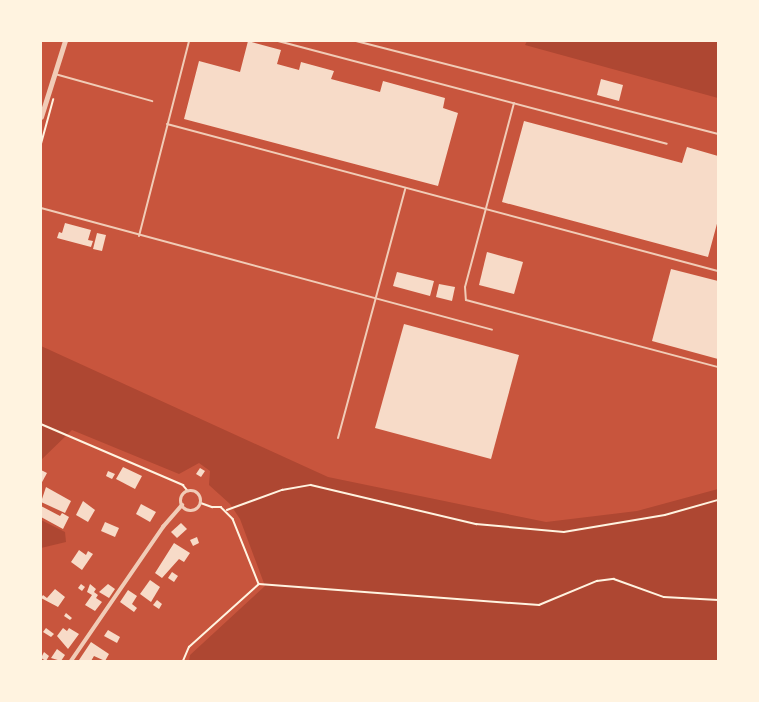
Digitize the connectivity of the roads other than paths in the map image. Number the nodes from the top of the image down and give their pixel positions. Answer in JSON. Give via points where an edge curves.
{"nodes":[{"id":1,"x":65,"y":41,"type":"edge"},
{"id":2,"x":189,"y":41,"type":"edge"},
{"id":3,"x":278,"y":41,"type":"edge"},
{"id":4,"x":356,"y":41,"type":"edge"},
{"id":5,"x":55,"y":74,"type":"junction"},
{"id":6,"x":152,"y":100,"type":"dead end"},
{"id":7,"x":514,"y":103,"type":"junction"},
{"id":8,"x":41,"y":118,"type":"edge"},
{"id":9,"x":167,"y":124,"type":"junction"},
{"id":10,"x":718,"y":134,"type":"edge"},
{"id":11,"x":667,"y":144,"type":"dead end"},
{"id":12,"x":405,"y":189,"type":"junction"},
{"id":13,"x":41,"y":208,"type":"edge"},
{"id":14,"x":486,"y":210,"type":"junction"},
{"id":15,"x":139,"y":236,"type":"junction"},
{"id":16,"x":718,"y":267,"type":"edge"},
{"id":17,"x":717,"y":270,"type":"edge"},
{"id":18,"x":374,"y":300,"type":"junction"},
{"id":19,"x":492,"y":330,"type":"dead end"},
{"id":20,"x":718,"y":367,"type":"edge"},
{"id":21,"x":338,"y":438,"type":"dead end"},
{"id":22,"x":182,"y":505,"type":"junction"},
{"id":23,"x":71,"y":661,"type":"edge"}],
"edges":[{"from":1,"to":5,"type":"street"},
{"from":2,"to":9,"type":"lane"},
{"from":3,"to":7,"type":"lane"},
{"from":4,"to":10,"type":"lane"},
{"from":5,"to":6,"type":"lane"},
{"from":5,"to":8,"type":"street"},
{"from":7,"to":11,"type":"lane"},
{"from":7,"to":14,"type":"lane"},
{"from":9,"to":12,"type":"lane"},
{"from":9,"to":15,"type":"lane"},
{"from":12,"to":14,"type":"lane"},
{"from":12,"to":18,"type":"lane"},
{"from":13,"to":15,"type":"lane"},
{"from":14,"to":17,"type":"lane"},
{"from":14,"to":20,"type":"lane","via":[[465,287],[466,300]]},
{"from":15,"to":18,"type":"lane"},
{"from":16,"to":17,"type":"lane"},
{"from":18,"to":19,"type":"lane"},
{"from":18,"to":21,"type":"lane"},
{"from":22,"to":22,"type":"street","via":[[192,511],[201,504],[196,492],[188,491],[182,497]]},
{"from":22,"to":23,"type":"street","via":[[163,527]]}]}
